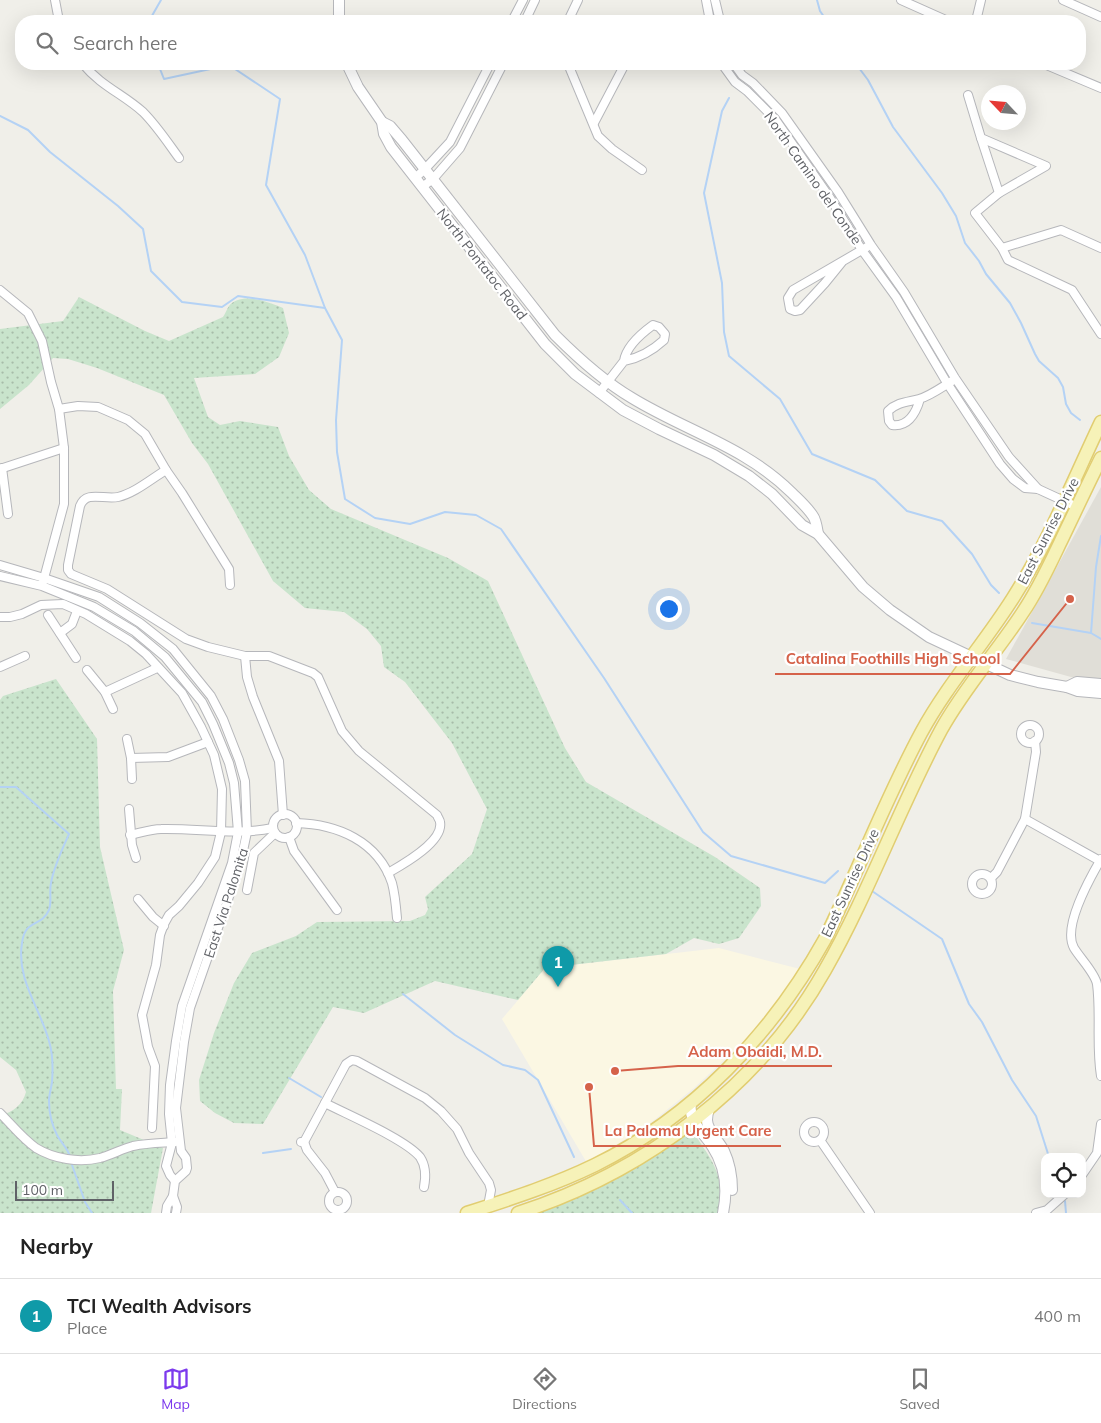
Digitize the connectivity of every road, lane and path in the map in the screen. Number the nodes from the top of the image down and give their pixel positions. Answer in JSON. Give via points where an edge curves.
{"nodes":[{"id":1,"x":55,"y":0,"type":"edge"},
{"id":2,"x":339,"y":0,"type":"edge"},
{"id":3,"x":522,"y":0,"type":"edge"},
{"id":4,"x":535,"y":0,"type":"edge"},
{"id":5,"x":578,"y":0,"type":"edge"},
{"id":6,"x":706,"y":0,"type":"edge"},
{"id":7,"x":715,"y":0,"type":"edge"},
{"id":8,"x":901,"y":0,"type":"edge"},
{"id":9,"x":981,"y":0,"type":"edge"},
{"id":10,"x":1062,"y":0,"type":"edge"},
{"id":11,"x":58,"y":15,"type":"edge"},
{"id":12,"x":339,"y":15,"type":"edge"},
{"id":13,"x":516,"y":15,"type":"edge"},
{"id":14,"x":528,"y":15,"type":"edge"},
{"id":15,"x":571,"y":15,"type":"edge"},
{"id":16,"x":709,"y":15,"type":"edge"},
{"id":17,"x":719,"y":15,"type":"edge"},
{"id":18,"x":935,"y":15,"type":"edge"},
{"id":19,"x":977,"y":15,"type":"edge"},
{"id":20,"x":1101,"y":17,"type":"edge"},
{"id":21,"x":88,"y":70,"type":"edge"},
{"id":22,"x":349,"y":70,"type":"edge"},
{"id":23,"x":487,"y":70,"type":"edge"},
{"id":24,"x":500,"y":70,"type":"edge"},
{"id":25,"x":571,"y":70,"type":"edge"},
{"id":26,"x":622,"y":70,"type":"edge"},
{"id":27,"x":726,"y":70,"type":"edge"},
{"id":28,"x":738,"y":70,"type":"edge"},
{"id":29,"x":1058,"y":70,"type":"edge"},
{"id":30,"x":1101,"y":88,"type":"edge"},
{"id":31,"x":968,"y":94,"type":"dead end"},
{"id":32,"x":382,"y":122,"type":"junction"},
{"id":33,"x":594,"y":123,"type":"junction"},
{"id":34,"x":981,"y":138,"type":"junction"},
{"id":35,"x":179,"y":158,"type":"dead end"},
{"id":36,"x":425,"y":169,"type":"junction"},
{"id":37,"x":642,"y":170,"type":"dead end"},
{"id":38,"x":415,"y":178,"type":"junction"},
{"id":39,"x":433,"y":179,"type":"junction"},
{"id":40,"x":422,"y":187,"type":"junction"},
{"id":41,"x":999,"y":193,"type":"junction"},
{"id":42,"x":871,"y":245,"type":"junction"},
{"id":43,"x":1002,"y":248,"type":"junction"},
{"id":44,"x":1101,"y":248,"type":"edge"},
{"id":45,"x":862,"y":250,"type":"junction"},
{"id":46,"x":842,"y":262,"type":"junction"},
{"id":47,"x":0,"y":290,"type":"edge"},
{"id":48,"x":1101,"y":334,"type":"edge"},
{"id":49,"x":624,"y":361,"type":"junction"},
{"id":50,"x":955,"y":378,"type":"junction"},
{"id":51,"x":608,"y":383,"type":"junction"},
{"id":52,"x":947,"y":384,"type":"junction"},
{"id":53,"x":599,"y":393,"type":"junction"},
{"id":54,"x":920,"y":399,"type":"dead end"},
{"id":55,"x":59,"y":409,"type":"junction"},
{"id":56,"x":1101,"y":422,"type":"edge"},
{"id":57,"x":64,"y":448,"type":"junction"},
{"id":58,"x":1101,"y":458,"type":"edge"},
{"id":59,"x":1,"y":468,"type":"edge"},
{"id":60,"x":166,"y":470,"type":"junction"},
{"id":61,"x":1038,"y":489,"type":"junction"},
{"id":62,"x":1064,"y":500,"type":"junction"},
{"id":63,"x":1078,"y":506,"type":"junction"},
{"id":64,"x":8,"y":514,"type":"dead end"},
{"id":65,"x":818,"y":534,"type":"junction"},
{"id":66,"x":0,"y":565,"type":"edge"},
{"id":67,"x":0,"y":576,"type":"edge"},
{"id":68,"x":43,"y":582,"type":"junction"},
{"id":69,"x":230,"y":585,"type":"dead end"},
{"id":70,"x":77,"y":611,"type":"junction"},
{"id":71,"x":48,"y":615,"type":"dead end"},
{"id":72,"x":0,"y":617,"type":"edge"},
{"id":73,"x":60,"y":633,"type":"junction"},
{"id":74,"x":25,"y":656,"type":"dead end"},
{"id":75,"x":245,"y":656,"type":"junction"},
{"id":76,"x":971,"y":656,"type":"junction"},
{"id":77,"x":76,"y":658,"type":"dead end"},
{"id":78,"x":987,"y":664,"type":"junction"},
{"id":79,"x":0,"y":667,"type":"edge"},
{"id":80,"x":157,"y":668,"type":"junction"},
{"id":81,"x":87,"y":670,"type":"dead end"},
{"id":82,"x":1101,"y":684,"type":"edge"},
{"id":83,"x":1067,"y":687,"type":"junction"},
{"id":84,"x":105,"y":692,"type":"junction"},
{"id":85,"x":1101,"y":693,"type":"edge"},
{"id":86,"x":113,"y":709,"type":"dead end"},
{"id":87,"x":127,"y":739,"type":"dead end"},
{"id":88,"x":1034,"y":741,"type":"dead end"},
{"id":89,"x":208,"y":742,"type":"junction"},
{"id":90,"x":131,"y":758,"type":"junction"},
{"id":91,"x":132,"y":779,"type":"dead end"},
{"id":92,"x":129,"y":809,"type":"dead end"},
{"id":93,"x":283,"y":815,"type":"junction"},
{"id":94,"x":1025,"y":820,"type":"junction"},
{"id":95,"x":296,"y":823,"type":"junction"},
{"id":96,"x":274,"y":830,"type":"junction"},
{"id":97,"x":222,"y":832,"type":"junction"},
{"id":98,"x":238,"y":832,"type":"junction"},
{"id":99,"x":247,"y":832,"type":"junction"},
{"id":100,"x":130,"y":835,"type":"junction"},
{"id":101,"x":289,"y":837,"type":"junction"},
{"id":102,"x":136,"y":858,"type":"dead end"},
{"id":103,"x":1100,"y":860,"type":"edge"},
{"id":104,"x":388,"y":873,"type":"junction"},
{"id":105,"x":991,"y":878,"type":"dead end"},
{"id":106,"x":247,"y":890,"type":"dead end"},
{"id":107,"x":138,"y":899,"type":"dead end"},
{"id":108,"x":338,"y":910,"type":"dead end"},
{"id":109,"x":397,"y":918,"type":"dead end"},
{"id":110,"x":164,"y":926,"type":"junction"},
{"id":111,"x":811,"y":964,"type":"junction"},
{"id":112,"x":824,"y":973,"type":"junction"},
{"id":113,"x":1101,"y":1076,"type":"edge"},
{"id":114,"x":690,"y":1102,"type":"junction"},
{"id":115,"x":325,"y":1103,"type":"junction"},
{"id":116,"x":709,"y":1108,"type":"junction"},
{"id":117,"x":0,"y":1113,"type":"edge"},
{"id":118,"x":693,"y":1122,"type":"junction"},
{"id":119,"x":1101,"y":1124,"type":"edge"},
{"id":120,"x":152,"y":1128,"type":"dead end"},
{"id":121,"x":820,"y":1140,"type":"dead end"},
{"id":122,"x":176,"y":1142,"type":"junction"},
{"id":123,"x":1086,"y":1169,"type":"edge"},
{"id":124,"x":175,"y":1181,"type":"junction"},
{"id":125,"x":424,"y":1187,"type":"dead end"},
{"id":126,"x":335,"y":1192,"type":"junction"},
{"id":127,"x":529,"y":1193,"type":"junction"},
{"id":128,"x":173,"y":1196,"type":"junction"},
{"id":129,"x":1060,"y":1198,"type":"edge"},
{"id":130,"x":488,"y":1206,"type":"junction"},
{"id":131,"x":535,"y":1208,"type":"junction"},
{"id":132,"x":329,"y":1210,"type":"edge"},
{"id":133,"x":342,"y":1212,"type":"edge"},
{"id":134,"x":166,"y":1213,"type":"edge"},
{"id":135,"x":176,"y":1213,"type":"edge"},
{"id":136,"x":467,"y":1213,"type":"edge"},
{"id":137,"x":518,"y":1213,"type":"edge"},
{"id":138,"x":723,"y":1213,"type":"edge"},
{"id":139,"x":729,"y":1213,"type":"edge"},
{"id":140,"x":870,"y":1213,"type":"edge"},
{"id":141,"x":1036,"y":1213,"type":"edge"}],
"edges":[{"from":1,"to":11,"type":"street"},
{"from":2,"to":12,"type":"street"},
{"from":3,"to":13,"type":"street"},
{"from":4,"to":14,"type":"street"},
{"from":5,"to":15,"type":"street"},
{"from":6,"to":16,"type":"street"},
{"from":7,"to":17,"type":"street"},
{"from":8,"to":18,"type":"street"},
{"from":9,"to":19,"type":"street"},
{"from":10,"to":20,"type":"street"},
{"from":21,"to":35,"type":"street","via":[[143,112]]},
{"from":22,"to":32,"type":"street","name":"North Pontatoc Road"},
{"from":23,"to":36,"type":"street","via":[[450,142]]},
{"from":24,"to":39,"type":"street","via":[[460,148]]},
{"from":25,"to":33,"type":"street"},
{"from":26,"to":33,"type":"street"},
{"from":27,"to":45,"type":"street","name":"North Camino del Conde","via":[[775,119]]},
{"from":28,"to":42,"type":"street","name":"North Camino del Conde","via":[[782,113]]},
{"from":29,"to":30,"type":"street"},
{"from":31,"to":34,"type":"street"},
{"from":32,"to":36,"type":"street","name":"North Pontatoc Road","via":[[390,126]]},
{"from":32,"to":38,"type":"street","name":"North Pontatoc Road","via":[[384,134]]},
{"from":33,"to":37,"type":"street","via":[[598,136]]},
{"from":34,"to":41,"type":"street"},
{"from":34,"to":41,"type":"street","via":[[1046,166]]},
{"from":36,"to":38,"type":"street"},
{"from":36,"to":39,"type":"street","name":"North Pontatoc Road"},
{"from":38,"to":40,"type":"street","name":"North Pontatoc Road"},
{"from":39,"to":40,"type":"street"},
{"from":39,"to":51,"type":"street","name":"North Pontatoc Road","via":[[555,335]]},
{"from":40,"to":53,"type":"street","name":"North Pontatoc Road","via":[[545,344]]},
{"from":41,"to":43,"type":"street","via":[[975,213]]},
{"from":42,"to":45,"type":"street","name":"North Camino del Conde"},
{"from":42,"to":50,"type":"street","name":"North Camino del Conde","via":[[904,292]]},
{"from":43,"to":44,"type":"street","via":[[1061,230]]},
{"from":43,"to":48,"type":"street","via":[[1008,260],[1072,290]]},
{"from":45,"to":46,"type":"street","name":"North Camino del Conde"},
{"from":45,"to":52,"type":"street","name":"North Camino del Conde","via":[[896,297]]},
{"from":46,"to":46,"type":"street","name":"North Camino del Conde","via":[[793,290],[788,298],[790,310],[800,310]]},
{"from":47,"to":55,"type":"street","via":[[28,314],[42,341]]},
{"from":49,"to":49,"type":"street","via":[[648,353],[664,340],[665,334],[660,327],[654,325],[644,331]]},
{"from":49,"to":51,"type":"street"},
{"from":50,"to":52,"type":"street"},
{"from":50,"to":61,"type":"street","name":"North Camino del Conde","via":[[1009,456]]},
{"from":51,"to":53,"type":"street"},
{"from":51,"to":65,"type":"street","name":"North Pontatoc Road","via":[[757,464],[782,483],[814,517]]},
{"from":52,"to":54,"type":"street"},
{"from":52,"to":61,"type":"street","name":"North Camino del Conde","via":[[1000,464],[1025,488]]},
{"from":53,"to":65,"type":"street","name":"North Pontatoc Road","via":[[623,410],[749,476],[802,524]]},
{"from":55,"to":57,"type":"street"},
{"from":55,"to":60,"type":"street","via":[[98,407],[128,420],[145,434]]},
{"from":56,"to":62,"type":"main road","name":"East Sunrise Drive"},
{"from":57,"to":59,"type":"street"},
{"from":57,"to":68,"type":"street","via":[[64,504]]},
{"from":58,"to":63,"type":"main road","name":"East Sunrise Drive"},
{"from":59,"to":64,"type":"street"},
{"from":60,"to":69,"type":"street","via":[[229,569]]},
{"from":60,"to":75,"type":"street","via":[[128,494],[81,498],[68,568],[71,574],[107,588],[186,639]]},
{"from":61,"to":62,"type":"street","name":"North Camino del Conde"},
{"from":62,"to":63,"type":"street","name":"North Camino del Conde"},
{"from":62,"to":76,"type":"main road","name":"East Sunrise Drive","via":[[1014,597]]},
{"from":63,"to":78,"type":"main road","name":"East Sunrise Drive","via":[[1024,611]]},
{"from":65,"to":76,"type":"street","name":"North Pontatoc Road","via":[[863,587],[890,610],[929,637]]},
{"from":66,"to":68,"type":"street","name":"East Via Palomita"},
{"from":67,"to":68,"type":"street","name":"East Via Palomita"},
{"from":68,"to":98,"type":"street","name":"East Via Palomita","via":[[134,631],[165,657],[202,702],[229,763]]},
{"from":68,"to":99,"type":"street","name":"East Via Palomita","via":[[99,597],[140,622],[173,649],[223,719],[245,781]]},
{"from":70,"to":72,"type":"street","via":[[52,603],[10,617]]},
{"from":70,"to":73,"type":"street","via":[[72,624]]},
{"from":70,"to":80,"type":"street","via":[[130,642]]},
{"from":71,"to":73,"type":"street"},
{"from":73,"to":77,"type":"street"},
{"from":74,"to":79,"type":"street"},
{"from":75,"to":93,"type":"street","via":[[253,697],[279,761]]},
{"from":75,"to":104,"type":"street","via":[[269,656],[318,677],[342,731],[359,751],[441,820],[440,830],[418,856]]},
{"from":76,"to":78,"type":"street","name":"North Pontatoc Road"},
{"from":76,"to":111,"type":"main road","name":"East Sunrise Drive","via":[[921,733]]},
{"from":78,"to":83,"type":"street","name":"North Pontatoc Road","via":[[1010,675]]},
{"from":78,"to":112,"type":"main road","name":"East Sunrise Drive","via":[[948,717],[920,768]]},
{"from":80,"to":84,"type":"street"},
{"from":80,"to":89,"type":"street","via":[[182,693]]},
{"from":81,"to":84,"type":"street"},
{"from":82,"to":83,"type":"street","name":"North Pontatoc Road","via":[[1077,682]]},
{"from":83,"to":85,"type":"street","name":"North Pontatoc Road","via":[[1078,692]]},
{"from":84,"to":86,"type":"street"},
{"from":87,"to":90,"type":"street"},
{"from":88,"to":94,"type":"street","via":[[1036,752]]},
{"from":89,"to":90,"type":"street","via":[[168,757]]},
{"from":89,"to":97,"type":"street","via":[[222,789]]},
{"from":90,"to":91,"type":"street"},
{"from":92,"to":100,"type":"street"},
{"from":93,"to":95,"type":"street","via":[[293,818]]},
{"from":93,"to":96,"type":"street","via":[[277,818]]},
{"from":94,"to":103,"type":"street"},
{"from":94,"to":105,"type":"street"},
{"from":95,"to":101,"type":"street","via":[[294,833]]},
{"from":95,"to":104,"type":"street","via":[[315,823],[356,838]]},
{"from":96,"to":99,"type":"street"},
{"from":96,"to":101,"type":"street","via":[[281,838]]},
{"from":96,"to":106,"type":"street","via":[[254,854]]},
{"from":97,"to":98,"type":"street"},
{"from":97,"to":100,"type":"street","via":[[159,829]]},
{"from":97,"to":110,"type":"street","via":[[207,871],[169,915]]},
{"from":98,"to":99,"type":"street"},
{"from":98,"to":122,"type":"street","name":"East Via Palomita","via":[[232,862],[182,1006],[170,1085],[169,1114]]},
{"from":99,"to":122,"type":"street","name":"East Via Palomita","via":[[234,881],[190,1008],[176,1108]]},
{"from":100,"to":102,"type":"street"},
{"from":101,"to":108,"type":"street","via":[[294,851]]},
{"from":103,"to":113,"type":"street","via":[[1081,897],[1072,925],[1073,946],[1097,982]]},
{"from":104,"to":109,"type":"street"},
{"from":107,"to":110,"type":"street"},
{"from":110,"to":120,"type":"street","via":[[142,1015],[155,1066]]},
{"from":111,"to":112,"type":"main road"},
{"from":111,"to":114,"type":"main road","name":"East Sunrise Drive","via":[[751,1045]]},
{"from":112,"to":116,"type":"main road","name":"East Sunrise Drive","via":[[780,1036]]},
{"from":114,"to":118,"type":"street"},
{"from":114,"to":127,"type":"main road","name":"East Sunrise Drive","via":[[647,1135],[596,1165]]},
{"from":115,"to":125,"type":"street","via":[[413,1150],[423,1164]]},
{"from":115,"to":126,"type":"street","via":[[302,1142]]},
{"from":115,"to":130,"type":"street","via":[[346,1064],[352,1060],[425,1098],[457,1129],[489,1183]]},
{"from":116,"to":118,"type":"main road","name":"East Sunrise Drive"},
{"from":116,"to":139,"type":"street","via":[[708,1126],[724,1151],[732,1176]]},
{"from":117,"to":122,"type":"street","via":[[23,1138],[55,1156],[89,1160],[131,1147]]},
{"from":118,"to":131,"type":"main road","name":"East Sunrise Drive","via":[[629,1164],[574,1193]]},
{"from":118,"to":138,"type":"street","via":[[723,1167],[726,1179]]},
{"from":119,"to":123,"type":"street","via":[[1097,1153]]},
{"from":121,"to":140,"type":"street"},
{"from":122,"to":124,"type":"street","name":"East Via Palomita","via":[[166,1166]]},
{"from":122,"to":124,"type":"street","name":"East Via Palomita","via":[[186,1158],[186,1171]]},
{"from":124,"to":128,"type":"street","name":"East Via Palomita"},
{"from":126,"to":132,"type":"street","via":[[329,1199]]},
{"from":126,"to":133,"type":"street","via":[[346,1197],[347,1203]]},
{"from":127,"to":130,"type":"main road","name":"East Sunrise Drive"},
{"from":127,"to":131,"type":"main road"},
{"from":128,"to":134,"type":"street","name":"East Via Palomita"},
{"from":128,"to":135,"type":"street","name":"East Via Palomita"},
{"from":129,"to":141,"type":"street","via":[[1047,1210]]},
{"from":130,"to":136,"type":"main road","name":"East Sunrise Drive"},
{"from":131,"to":137,"type":"main road","name":"East Sunrise Drive"},
{"from":132,"to":133,"type":"street"}]}
